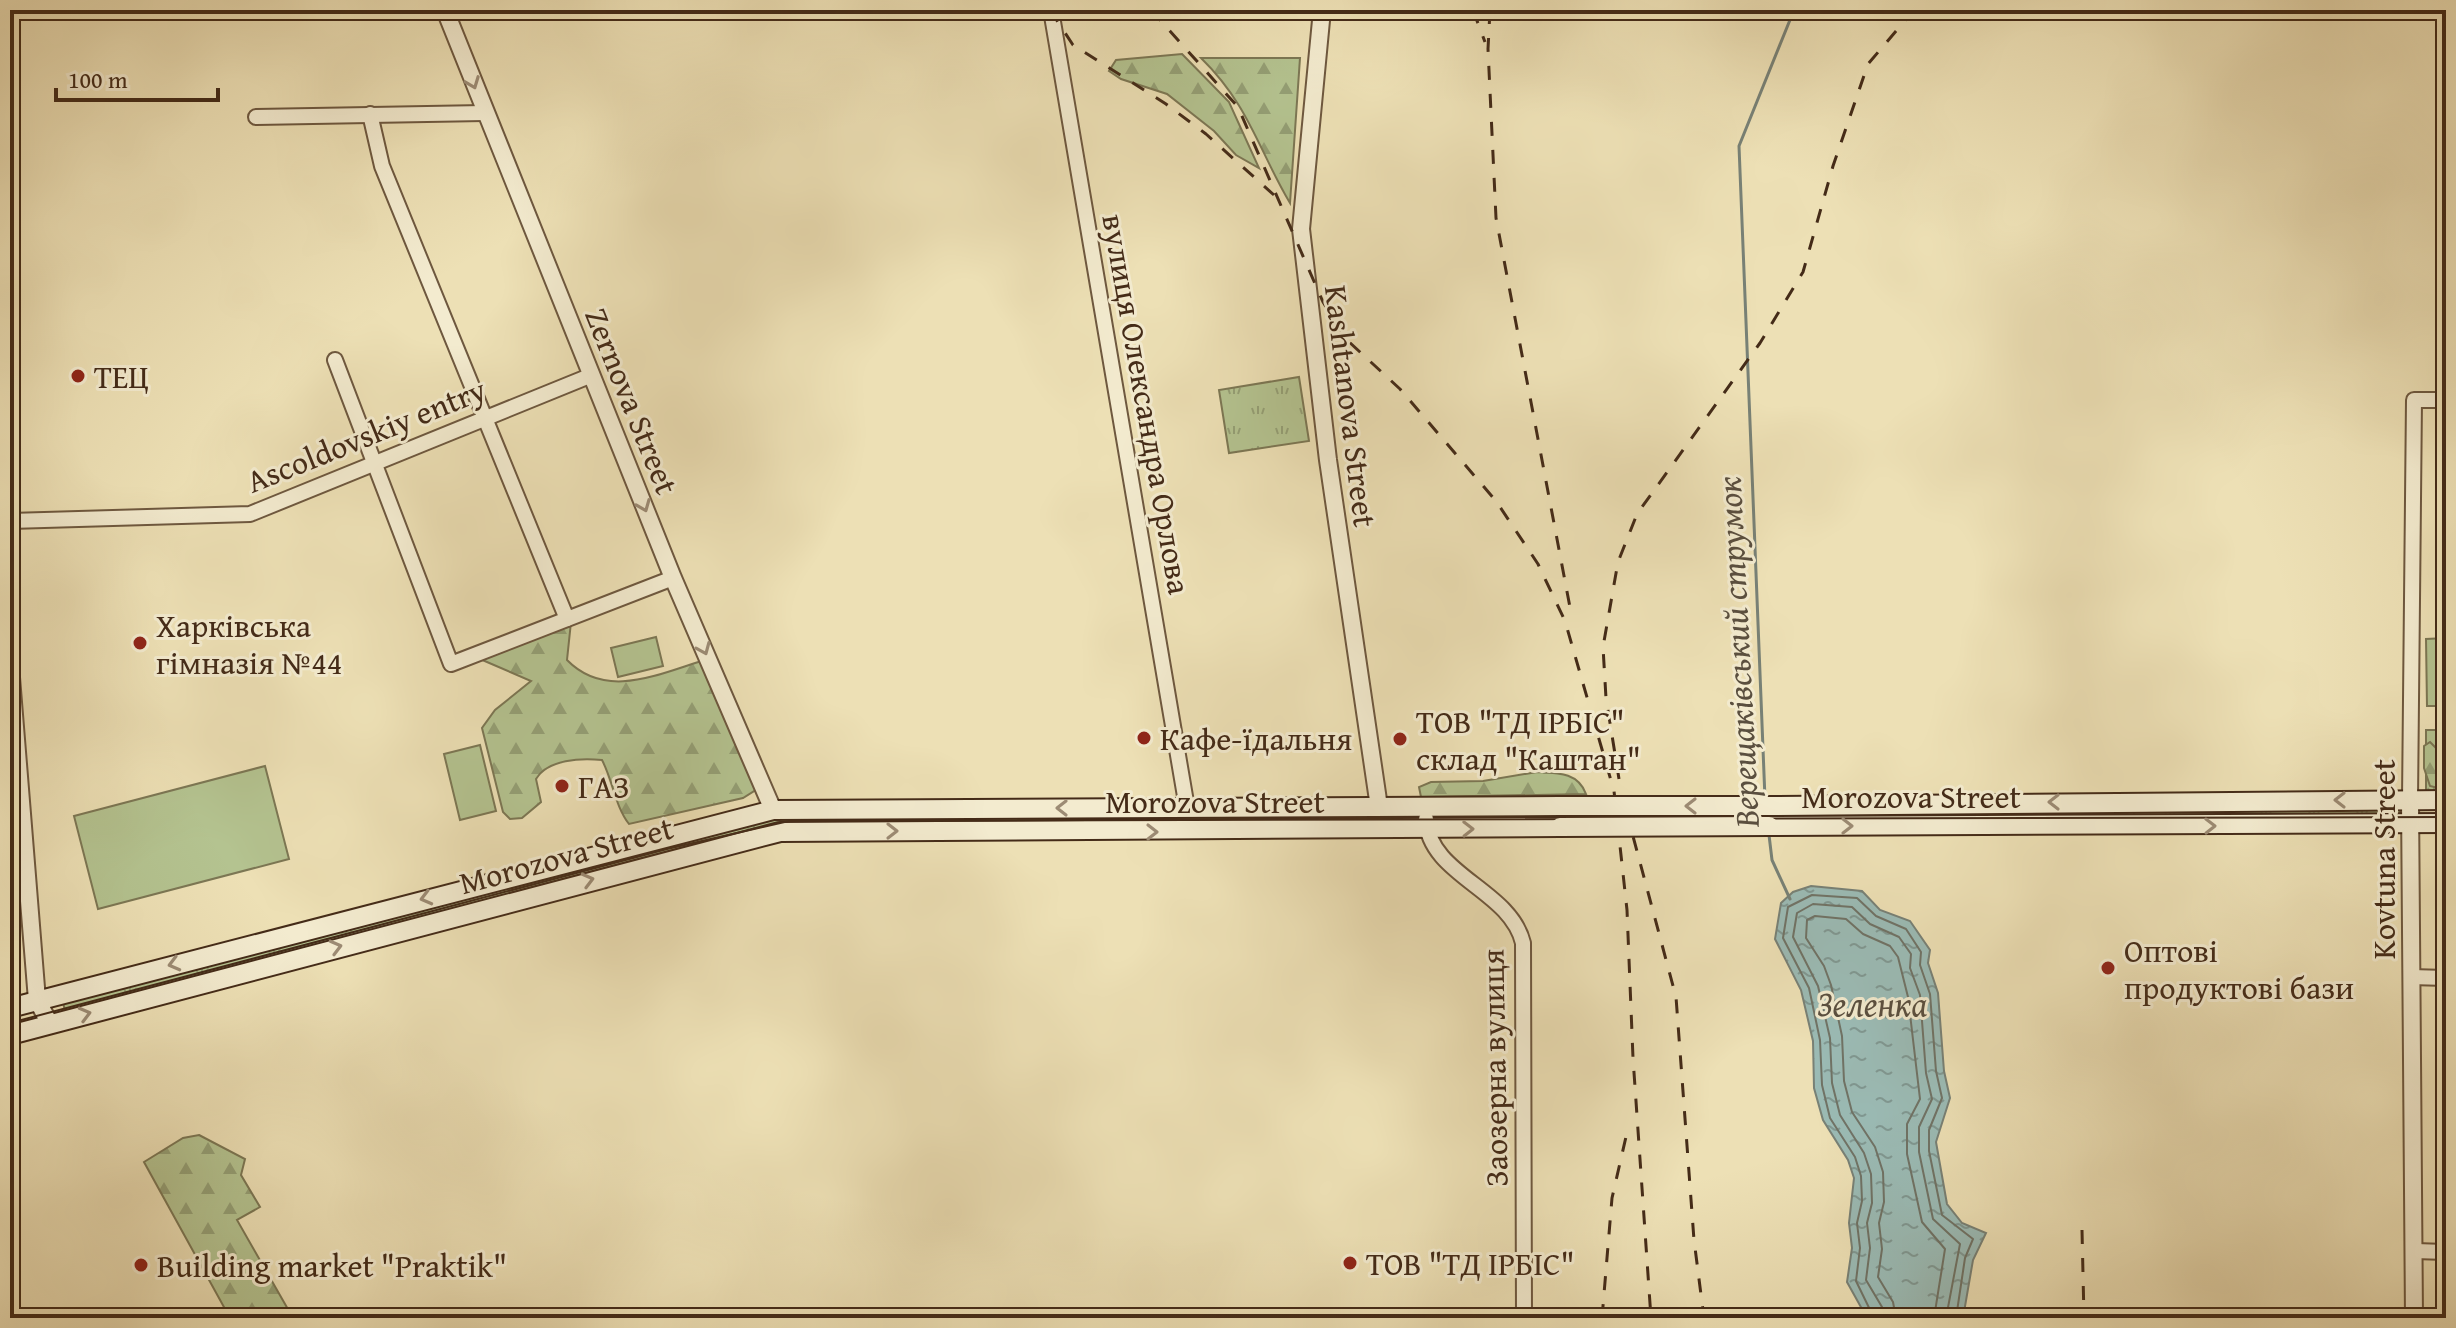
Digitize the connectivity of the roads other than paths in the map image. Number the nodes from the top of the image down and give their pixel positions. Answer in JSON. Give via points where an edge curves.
{"nodes":[{"id":1,"x":445,"y":10,"type":"edge"},
{"id":2,"x":1051,"y":10,"type":"edge"},
{"id":3,"x":1322,"y":10,"type":"edge"},
{"id":4,"x":484,"y":113,"type":"junction"},
{"id":5,"x":370,"y":114,"type":"junction"},
{"id":6,"x":256,"y":117,"type":"dead end"},
{"id":7,"x":335,"y":360,"type":"dead end"},
{"id":8,"x":592,"y":375,"type":"junction"},
{"id":9,"x":2446,"y":400,"type":"edge"},
{"id":10,"x":485,"y":417,"type":"junction"},
{"id":11,"x":372,"y":463,"type":"junction"},
{"id":12,"x":10,"y":521,"type":"edge"},
{"id":13,"x":673,"y":578,"type":"junction"},
{"id":14,"x":567,"y":619,"type":"junction"},
{"id":15,"x":10,"y":665,"type":"edge"},
{"id":16,"x":2410,"y":800,"type":"junction"},
{"id":17,"x":2446,"y":800,"type":"edge"},
{"id":18,"x":815,"y":807,"type":"junction"},
{"id":19,"x":1379,"y":807,"type":"junction"},
{"id":20,"x":1426,"y":807,"type":"junction"},
{"id":21,"x":1091,"y":808,"type":"junction"},
{"id":22,"x":1187,"y":808,"type":"junction"},
{"id":23,"x":773,"y":810,"type":"junction"},
{"id":24,"x":2410,"y":823,"type":"junction"},
{"id":25,"x":2446,"y":823,"type":"edge"},
{"id":26,"x":814,"y":830,"type":"junction"},
{"id":27,"x":1427,"y":830,"type":"junction"},
{"id":28,"x":1092,"y":832,"type":"junction"},
{"id":29,"x":2411,"y":977,"type":"junction"},
{"id":30,"x":2446,"y":978,"type":"edge"},
{"id":31,"x":37,"y":1000,"type":"junction"},
{"id":32,"x":10,"y":1008,"type":"edge"},
{"id":33,"x":50,"y":1024,"type":"junction"},
{"id":34,"x":10,"y":1035,"type":"edge"},
{"id":35,"x":2415,"y":1251,"type":"junction"},
{"id":36,"x":2446,"y":1252,"type":"edge"},
{"id":37,"x":1524,"y":1318,"type":"edge"},
{"id":38,"x":2414,"y":1318,"type":"edge"}],
"edges":[{"from":1,"to":4,"type":"street","name":"Zernova Street","one_way":true},
{"from":2,"to":22,"type":"street","name":"вулиця Олександра Орлова"},
{"from":3,"to":19,"type":"street","name":"Kashtanova Street","via":[[1301,229],[1328,460]]},
{"from":4,"to":5,"type":"street"},
{"from":4,"to":8,"type":"street","name":"Zernova Street"},
{"from":5,"to":6,"type":"street"},
{"from":5,"to":10,"type":"street","via":[[382,166]]},
{"from":7,"to":11,"type":"street"},
{"from":8,"to":10,"type":"street","name":"Ascoldovskiy entry"},
{"from":8,"to":13,"type":"street","name":"Zernova Street","one_way":true},
{"from":9,"to":16,"type":"street","name":"Kovtuna Street","via":[[2414,400]]},
{"from":10,"to":11,"type":"street","name":"Ascoldovskiy entry"},
{"from":10,"to":14,"type":"street"},
{"from":11,"to":12,"type":"street","name":"Ascoldovskiy entry","via":[[250,514]]},
{"from":11,"to":14,"type":"street","via":[[451,664]]},
{"from":13,"to":14,"type":"street"},
{"from":13,"to":23,"type":"street","name":"Zernova Street","one_way":true},
{"from":15,"to":31,"type":"street"},
{"from":16,"to":17,"type":"main road","name":"Morozova Street"},
{"from":16,"to":20,"type":"main road","name":"Morozova Street","one_way":true,"bridge":true},
{"from":16,"to":24,"type":"street","name":"Kovtuna Street"},
{"from":21,"to":18,"type":"main road","name":"Morozova Street","one_way":true},
{"from":18,"to":23,"type":"main road","name":"Morozova Street"},
{"from":18,"to":26,"type":"main road"},
{"from":19,"to":20,"type":"main road","name":"Morozova Street"},
{"from":19,"to":22,"type":"main road","name":"Morozova Street"},
{"from":20,"to":27,"type":"street"},
{"from":21,"to":22,"type":"main road","name":"Morozova Street"},
{"from":21,"to":28,"type":"main road"},
{"from":23,"to":31,"type":"main road","name":"Morozova Street","one_way":true},
{"from":24,"to":25,"type":"main road","name":"Morozova Street"},
{"from":27,"to":24,"type":"main road","name":"Morozova Street","one_way":true,"bridge":true},
{"from":24,"to":29,"type":"street","name":"Kovtuna Street"},
{"from":26,"to":28,"type":"main road","name":"Morozova Street","one_way":true},
{"from":33,"to":26,"type":"main road","name":"Morozova Street","one_way":true,"via":[[751,837]]},
{"from":28,"to":27,"type":"main road","name":"Morozova Street","one_way":true},
{"from":27,"to":37,"type":"street","name":"Заозерна вулиця","via":[[1454,867],[1507,910],[1523,943]]},
{"from":29,"to":30,"type":"street"},
{"from":29,"to":35,"type":"street","name":"Kovtuna Street"},
{"from":31,"to":32,"type":"main road","name":"Morozova Street"},
{"from":31,"to":33,"type":"street"},
{"from":33,"to":34,"type":"main road","name":"Morozova Street"},
{"from":35,"to":36,"type":"street"},
{"from":35,"to":38,"type":"street","name":"Kovtuna Street"}]}
